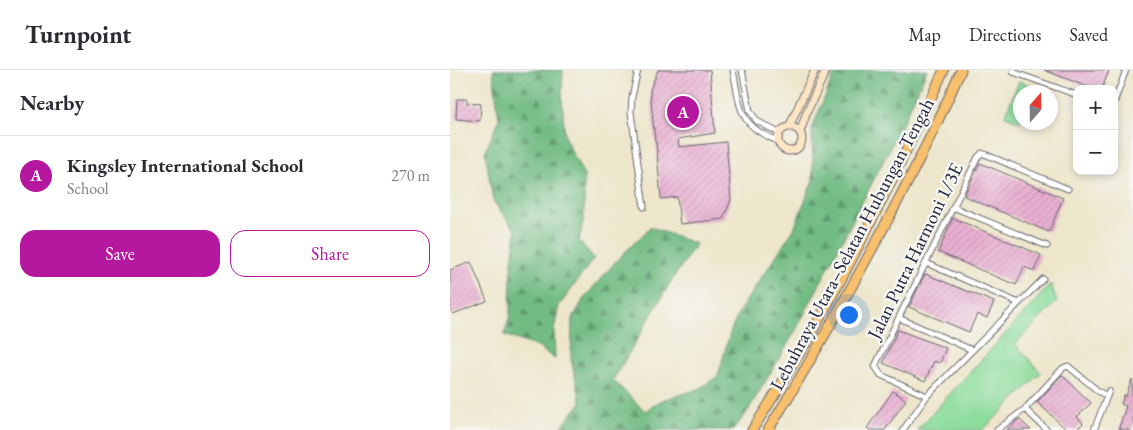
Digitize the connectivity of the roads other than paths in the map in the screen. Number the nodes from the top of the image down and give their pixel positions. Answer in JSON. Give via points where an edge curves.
{"nodes":[{"id":1,"x":638,"y":70,"type":"edge"},
{"id":2,"x":733,"y":70,"type":"edge"},
{"id":3,"x":742,"y":70,"type":"edge"},
{"id":4,"x":815,"y":70,"type":"edge"},
{"id":5,"x":826,"y":70,"type":"edge"},
{"id":6,"x":944,"y":70,"type":"edge"},
{"id":7,"x":961,"y":70,"type":"edge"},
{"id":8,"x":1126,"y":70,"type":"edge"},
{"id":9,"x":1014,"y":71,"type":"edge"},
{"id":10,"x":1118,"y":92,"type":"edge"},
{"id":11,"x":1073,"y":93,"type":"edge"},
{"id":12,"x":789,"y":127,"type":"junction"},
{"id":13,"x":800,"y":132,"type":"junction"},
{"id":14,"x":779,"y":133,"type":"junction"},
{"id":15,"x":778,"y":141,"type":"junction"},
{"id":16,"x":1068,"y":189,"type":"dead end"},
{"id":17,"x":644,"y":207,"type":"dead end"},
{"id":18,"x":954,"y":207,"type":"junction"},
{"id":19,"x":1047,"y":246,"type":"dead end"},
{"id":20,"x":926,"y":263,"type":"junction"},
{"id":21,"x":1043,"y":279,"type":"dead end"},
{"id":22,"x":1019,"y":303,"type":"junction"},
{"id":23,"x":899,"y":318,"type":"junction"},
{"id":24,"x":972,"y":350,"type":"junction"},
{"id":25,"x":927,"y":396,"type":"junction"},
{"id":26,"x":1025,"y":410,"type":"junction"},
{"id":27,"x":752,"y":430,"type":"edge"},
{"id":28,"x":768,"y":430,"type":"edge"},
{"id":29,"x":904,"y":430,"type":"edge"},
{"id":30,"x":997,"y":430,"type":"edge"},
{"id":31,"x":1047,"y":430,"type":"edge"},
{"id":32,"x":1094,"y":430,"type":"edge"}],
"edges":[{"from":1,"to":17,"type":"street","via":[[631,112]]},
{"from":2,"to":15,"type":"street","via":[[744,118],[756,131]]},
{"from":3,"to":14,"type":"street","via":[[750,111],[758,122]]},
{"from":4,"to":12,"type":"main road"},
{"from":5,"to":13,"type":"main road"},
{"from":6,"to":27,"type":"highway","name":"Lebuhraya Utara–Selatan Hubungan Tengah","via":[[855,254]]},
{"from":7,"to":28,"type":"highway","name":"Lebuhraya Utara–Selatan Hubungan Tengah","via":[[922,155],[870,253]]},
{"from":8,"to":10,"type":"street"},
{"from":9,"to":11,"type":"street"},
{"from":12,"to":13,"type":"main road"},
{"from":12,"to":14,"type":"main road"},
{"from":13,"to":15,"type":"main road","via":[[803,140],[796,150],[786,151]]},
{"from":14,"to":15,"type":"main road"},
{"from":16,"to":18,"type":"street","name":"Jalan Putra Harmoni 1/3E","via":[[982,153]]},
{"from":18,"to":19,"type":"street"},
{"from":18,"to":20,"type":"street","name":"Jalan Putra Harmoni 1/3E"},
{"from":20,"to":22,"type":"street"},
{"from":20,"to":23,"type":"street","name":"Jalan Putra Harmoni 1/3E"},
{"from":21,"to":22,"type":"street"},
{"from":22,"to":24,"type":"street"},
{"from":23,"to":24,"type":"street"},
{"from":23,"to":25,"type":"street","name":"Jalan Putra Harmoni 1/3E","via":[[875,366],[881,375]]},
{"from":24,"to":25,"type":"street"},
{"from":25,"to":29,"type":"street"},
{"from":26,"to":30,"type":"street"},
{"from":26,"to":31,"type":"street"},
{"from":26,"to":32,"type":"street","via":[[1068,366],[1098,391],[1108,393]]}]}
